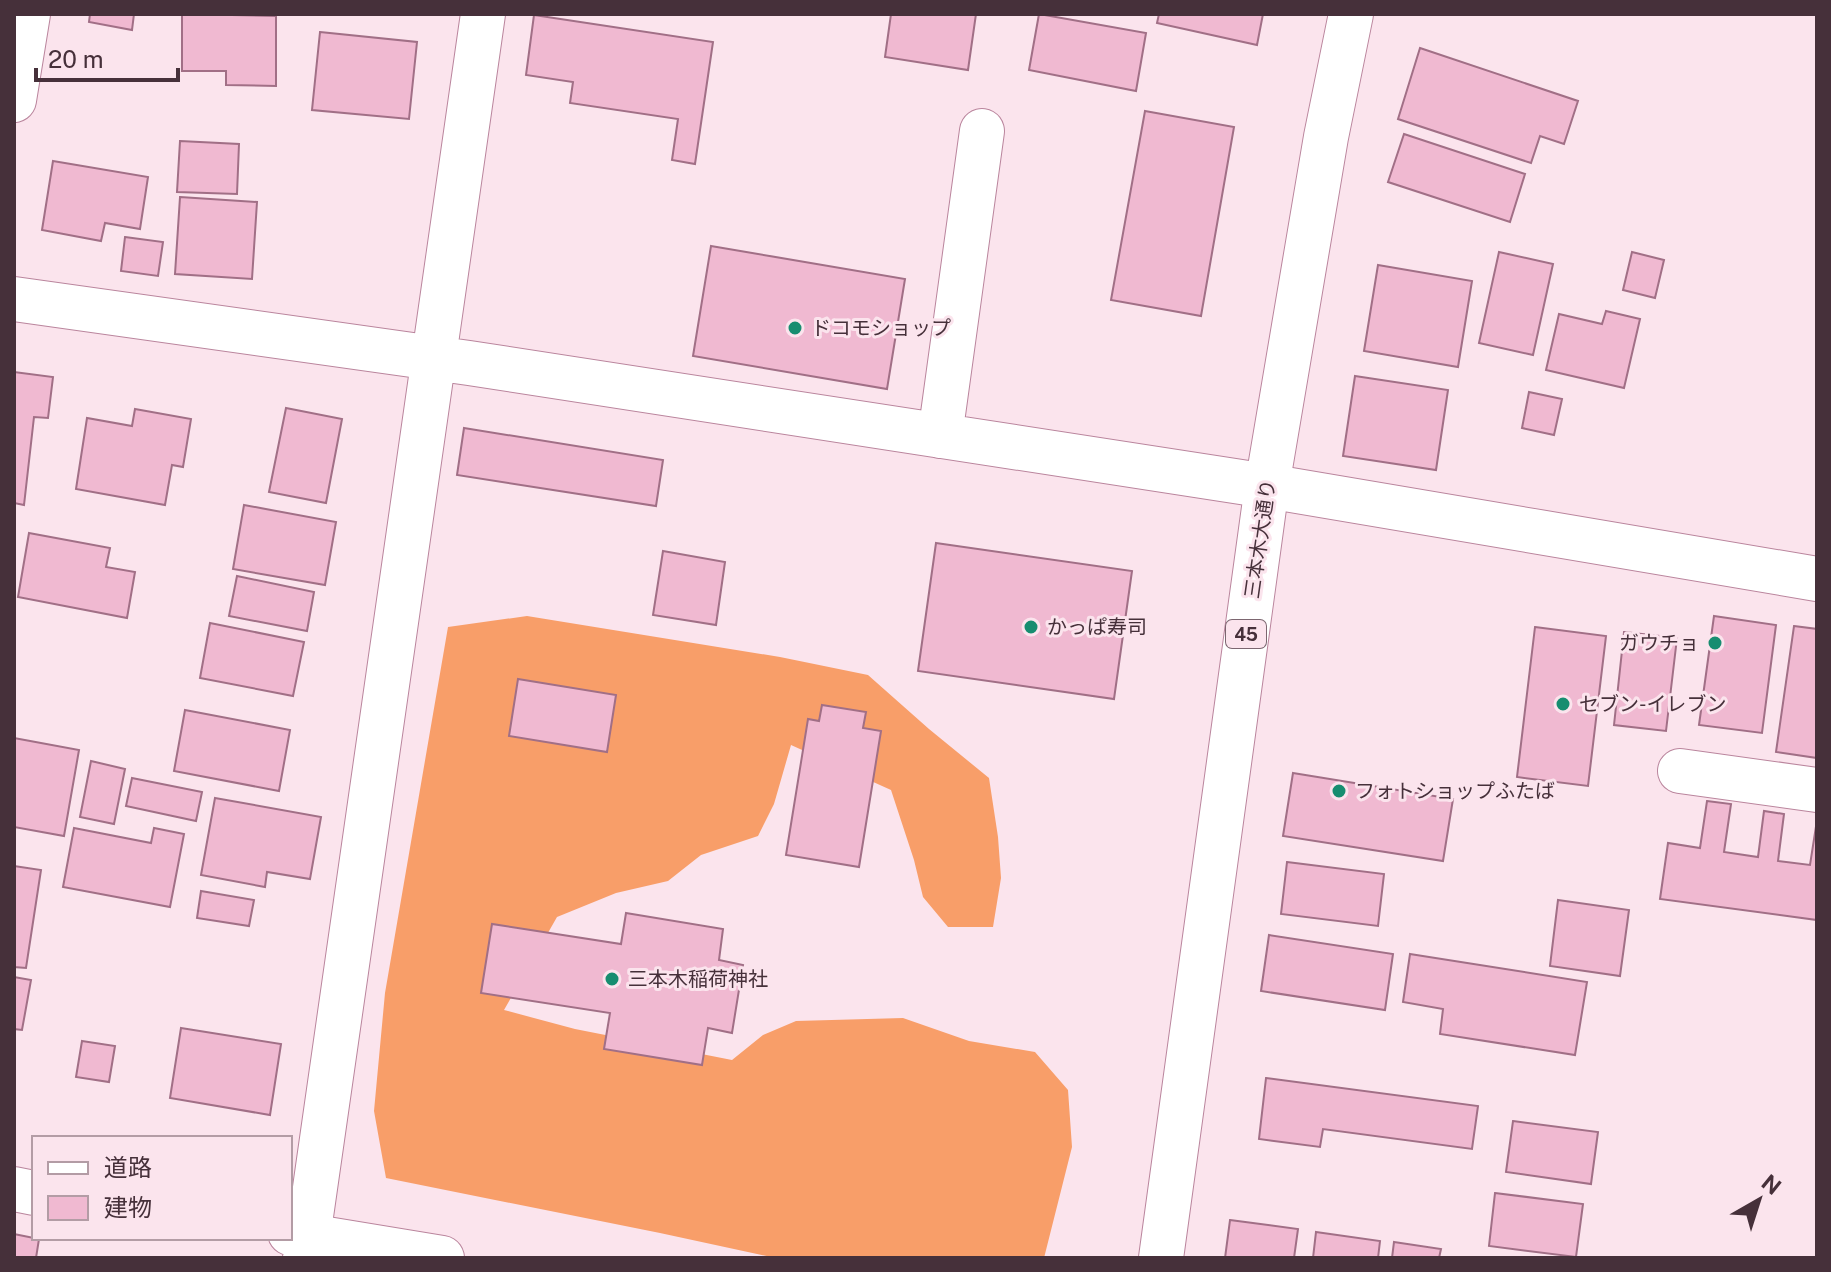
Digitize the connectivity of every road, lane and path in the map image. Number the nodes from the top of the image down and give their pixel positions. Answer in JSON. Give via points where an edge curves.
{"nodes":[{"id":1,"x":28,"y":14,"type":"edge"},
{"id":2,"x":483,"y":14,"type":"edge"},
{"id":3,"x":1351,"y":14,"type":"edge"},
{"id":4,"x":14,"y":100,"type":"edge"},
{"id":5,"x":982,"y":131,"type":"dead end"},
{"id":6,"x":14,"y":299,"type":"edge"},
{"id":7,"x":433,"y":358,"type":"junction"},
{"id":8,"x":940,"y":436,"type":"junction"},
{"id":9,"x":1267,"y":486,"type":"junction"},
{"id":10,"x":1817,"y":579,"type":"edge"},
{"id":11,"x":1680,"y":771,"type":"dead end"},
{"id":12,"x":1817,"y":790,"type":"edge"},
{"id":13,"x":301,"y":1242,"type":"edge"},
{"id":14,"x":442,"y":1258,"type":"edge"},
{"id":15,"x":1161,"y":1258,"type":"edge"}],
"edges":[{"from":1,"to":4,"type":"street"},
{"from":2,"to":7,"type":"street"},
{"from":3,"to":9,"type":"street","name":"三本木大通り","number":"45"},
{"from":5,"to":8,"type":"street"},
{"from":6,"to":7,"type":"street"},
{"from":7,"to":8,"type":"street"},
{"from":7,"to":13,"type":"street"},
{"from":8,"to":9,"type":"street"},
{"from":9,"to":10,"type":"street"},
{"from":9,"to":15,"type":"street","name":"三本木大通り","number":"45"},
{"from":11,"to":12,"type":"street"},
{"from":13,"to":14,"type":"street"}]}
